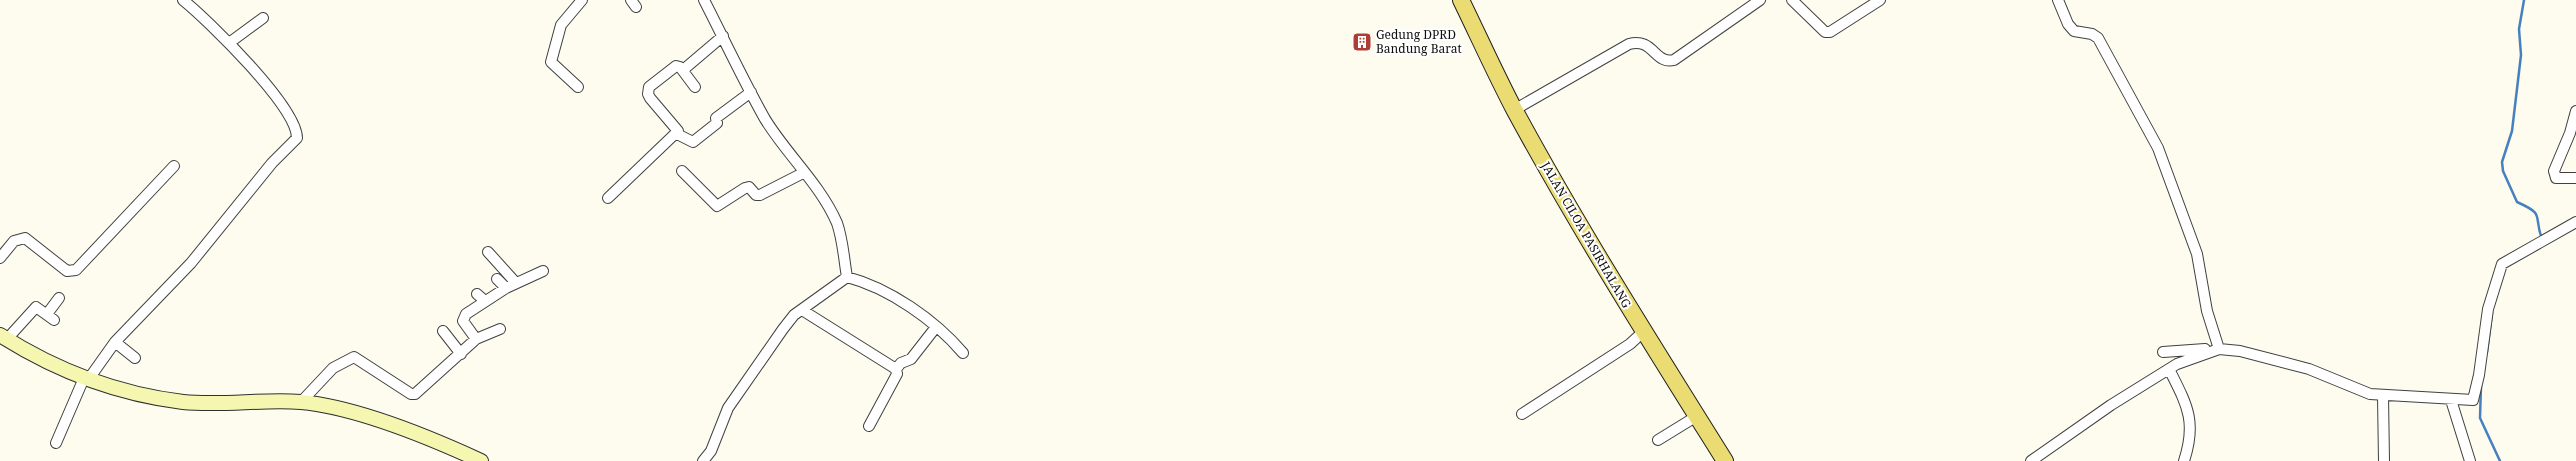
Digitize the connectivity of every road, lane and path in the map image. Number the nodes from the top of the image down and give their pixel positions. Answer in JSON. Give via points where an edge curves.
{"nodes":[{"id":1,"x":183,"y":0,"type":"edge"},
{"id":2,"x":582,"y":0,"type":"edge"},
{"id":3,"x":704,"y":0,"type":"edge"},
{"id":4,"x":1461,"y":0,"type":"edge"},
{"id":5,"x":1760,"y":0,"type":"edge"},
{"id":6,"x":1792,"y":0,"type":"edge"},
{"id":7,"x":1880,"y":0,"type":"edge"},
{"id":8,"x":2058,"y":0,"type":"edge"},
{"id":9,"x":264,"y":18,"type":"dead end"},
{"id":10,"x":723,"y":36,"type":"junction"},
{"id":11,"x":229,"y":43,"type":"junction"},
{"id":12,"x":683,"y":70,"type":"junction"},
{"id":13,"x":578,"y":87,"type":"dead end"},
{"id":14,"x":696,"y":88,"type":"dead end"},
{"id":15,"x":751,"y":92,"type":"junction"},
{"id":16,"x":1514,"y":110,"type":"junction"},
{"id":17,"x":2576,"y":111,"type":"edge"},
{"id":18,"x":677,"y":134,"type":"junction"},
{"id":19,"x":174,"y":166,"type":"dead end"},
{"id":20,"x":682,"y":171,"type":"dead end"},
{"id":21,"x":803,"y":173,"type":"junction"},
{"id":22,"x":2576,"y":178,"type":"edge"},
{"id":23,"x":608,"y":198,"type":"dead end"},
{"id":24,"x":2576,"y":222,"type":"edge"},
{"id":25,"x":488,"y":252,"type":"dead end"},
{"id":26,"x":0,"y":258,"type":"edge"},
{"id":27,"x":543,"y":271,"type":"dead end"},
{"id":28,"x":847,"y":277,"type":"junction"},
{"id":29,"x":497,"y":279,"type":"dead end"},
{"id":30,"x":516,"y":283,"type":"junction"},
{"id":31,"x":506,"y":288,"type":"junction"},
{"id":32,"x":477,"y":294,"type":"dead end"},
{"id":33,"x":59,"y":298,"type":"dead end"},
{"id":34,"x":486,"y":301,"type":"junction"},
{"id":35,"x":802,"y":310,"type":"junction"},
{"id":36,"x":936,"y":326,"type":"junction"},
{"id":37,"x":500,"y":329,"type":"dead end"},
{"id":38,"x":443,"y":331,"type":"dead end"},
{"id":39,"x":1643,"y":332,"type":"junction"},
{"id":40,"x":3,"y":337,"type":"edge"},
{"id":41,"x":476,"y":339,"type":"junction"},
{"id":42,"x":115,"y":342,"type":"junction"},
{"id":43,"x":2214,"y":350,"type":"junction"},
{"id":44,"x":2163,"y":352,"type":"dead end"},
{"id":45,"x":963,"y":353,"type":"dead end"},
{"id":46,"x":461,"y":354,"type":"junction"},
{"id":47,"x":136,"y":358,"type":"dead end"},
{"id":48,"x":896,"y":369,"type":"junction"},
{"id":49,"x":2168,"y":369,"type":"junction"},
{"id":50,"x":86,"y":379,"type":"junction"},
{"id":51,"x":2383,"y":396,"type":"junction"},
{"id":52,"x":2451,"y":400,"type":"junction"},
{"id":53,"x":301,"y":402,"type":"junction"},
{"id":54,"x":1522,"y":414,"type":"dead end"},
{"id":55,"x":1697,"y":416,"type":"junction"},
{"id":56,"x":868,"y":426,"type":"dead end"},
{"id":57,"x":1658,"y":440,"type":"dead end"},
{"id":58,"x":56,"y":443,"type":"dead end"},
{"id":59,"x":481,"y":461,"type":"edge"},
{"id":60,"x":704,"y":461,"type":"edge"},
{"id":61,"x":1725,"y":461,"type":"edge"},
{"id":62,"x":2031,"y":461,"type":"edge"},
{"id":63,"x":2184,"y":461,"type":"edge"},
{"id":64,"x":2384,"y":461,"type":"edge"},
{"id":65,"x":2470,"y":461,"type":"edge"}],
"edges":[{"from":1,"to":11,"type":"street"},
{"from":2,"to":13,"type":"street","via":[[561,25],[551,62]]},
{"from":3,"to":10,"type":"street"},
{"from":4,"to":16,"type":"main road","name":"JALAN CILOA PASIRHALANG"},
{"from":5,"to":16,"type":"street","via":[[1674,60],[1668,62],[1662,59],[1651,47],[1644,44],[1629,44]]},
{"from":6,"to":7,"type":"street","via":[[1825,32],[1830,32]]},
{"from":8,"to":43,"type":"street","via":[[2074,32],[2092,34],[2098,38],[2158,148],[2197,254]]},
{"from":9,"to":11,"type":"street"},
{"from":10,"to":12,"type":"street"},
{"from":10,"to":15,"type":"street"},
{"from":11,"to":42,"type":"street","via":[[264,82],[289,116],[297,132],[297,138],[272,163],[191,263]]},
{"from":12,"to":14,"type":"street"},
{"from":12,"to":18,"type":"street","via":[[673,66],[648,90],[650,98],[678,130]]},
{"from":15,"to":18,"type":"street","via":[[716,118],[718,123],[693,142]]},
{"from":15,"to":21,"type":"street","via":[[781,143]]},
{"from":16,"to":39,"type":"main road","name":"JALAN CILOA PASIRHALANG"},
{"from":17,"to":22,"type":"street","via":[[2554,171],[2556,178]]},
{"from":18,"to":23,"type":"street"},
{"from":19,"to":26,"type":"street","via":[[76,270],[66,271],[25,238],[14,241]]},
{"from":20,"to":21,"type":"street","via":[[717,206],[745,188],[748,187],[756,195],[760,195]]},
{"from":21,"to":28,"type":"street","via":[[815,184],[837,225]]},
{"from":24,"to":52,"type":"street","via":[[2502,264],[2488,309],[2475,397],[2471,401]]},
{"from":25,"to":30,"type":"street"},
{"from":27,"to":30,"type":"street"},
{"from":28,"to":35,"type":"street"},
{"from":28,"to":36,"type":"street","via":[[884,289]]},
{"from":29,"to":31,"type":"street"},
{"from":30,"to":31,"type":"street"},
{"from":31,"to":34,"type":"street"},
{"from":32,"to":34,"type":"street"},
{"from":33,"to":40,"type":"street","via":[[51,317],[36,307]]},
{"from":34,"to":41,"type":"street","via":[[466,314],[463,319]]},
{"from":35,"to":48,"type":"street"},
{"from":35,"to":60,"type":"street","via":[[794,315],[783,329],[728,408],[711,451]]},
{"from":36,"to":45,"type":"street","via":[[950,337]]},
{"from":36,"to":48,"type":"street","via":[[911,359],[901,363]]},
{"from":37,"to":41,"type":"street"},
{"from":38,"to":46,"type":"street"},
{"from":39,"to":54,"type":"street","via":[[1630,344]]},
{"from":39,"to":55,"type":"main road","name":"JALAN CILOA PASIRHALANG"},
{"from":40,"to":50,"type":"street","via":[[42,360]]},
{"from":41,"to":46,"type":"street"},
{"from":42,"to":47,"type":"street"},
{"from":42,"to":50,"type":"street"},
{"from":43,"to":44,"type":"street"},
{"from":43,"to":49,"type":"street"},
{"from":43,"to":51,"type":"street","via":[[2240,351],[2293,364],[2366,393]]},
{"from":46,"to":53,"type":"street","via":[[415,394],[411,394],[354,358],[333,368]]},
{"from":48,"to":56,"type":"street","via":[[897,374]]},
{"from":49,"to":62,"type":"street"},
{"from":49,"to":63,"type":"street","via":[[2182,394],[2190,419],[2191,439]]},
{"from":50,"to":53,"type":"street","via":[[119,389],[184,402]]},
{"from":50,"to":58,"type":"street"},
{"from":51,"to":52,"type":"street"},
{"from":51,"to":64,"type":"street"},
{"from":52,"to":65,"type":"street"},
{"from":53,"to":59,"type":"street","via":[[351,412],[430,439]]},
{"from":55,"to":57,"type":"street"},
{"from":55,"to":61,"type":"main road","name":"JALAN CILOA PASIRHALANG"}]}
